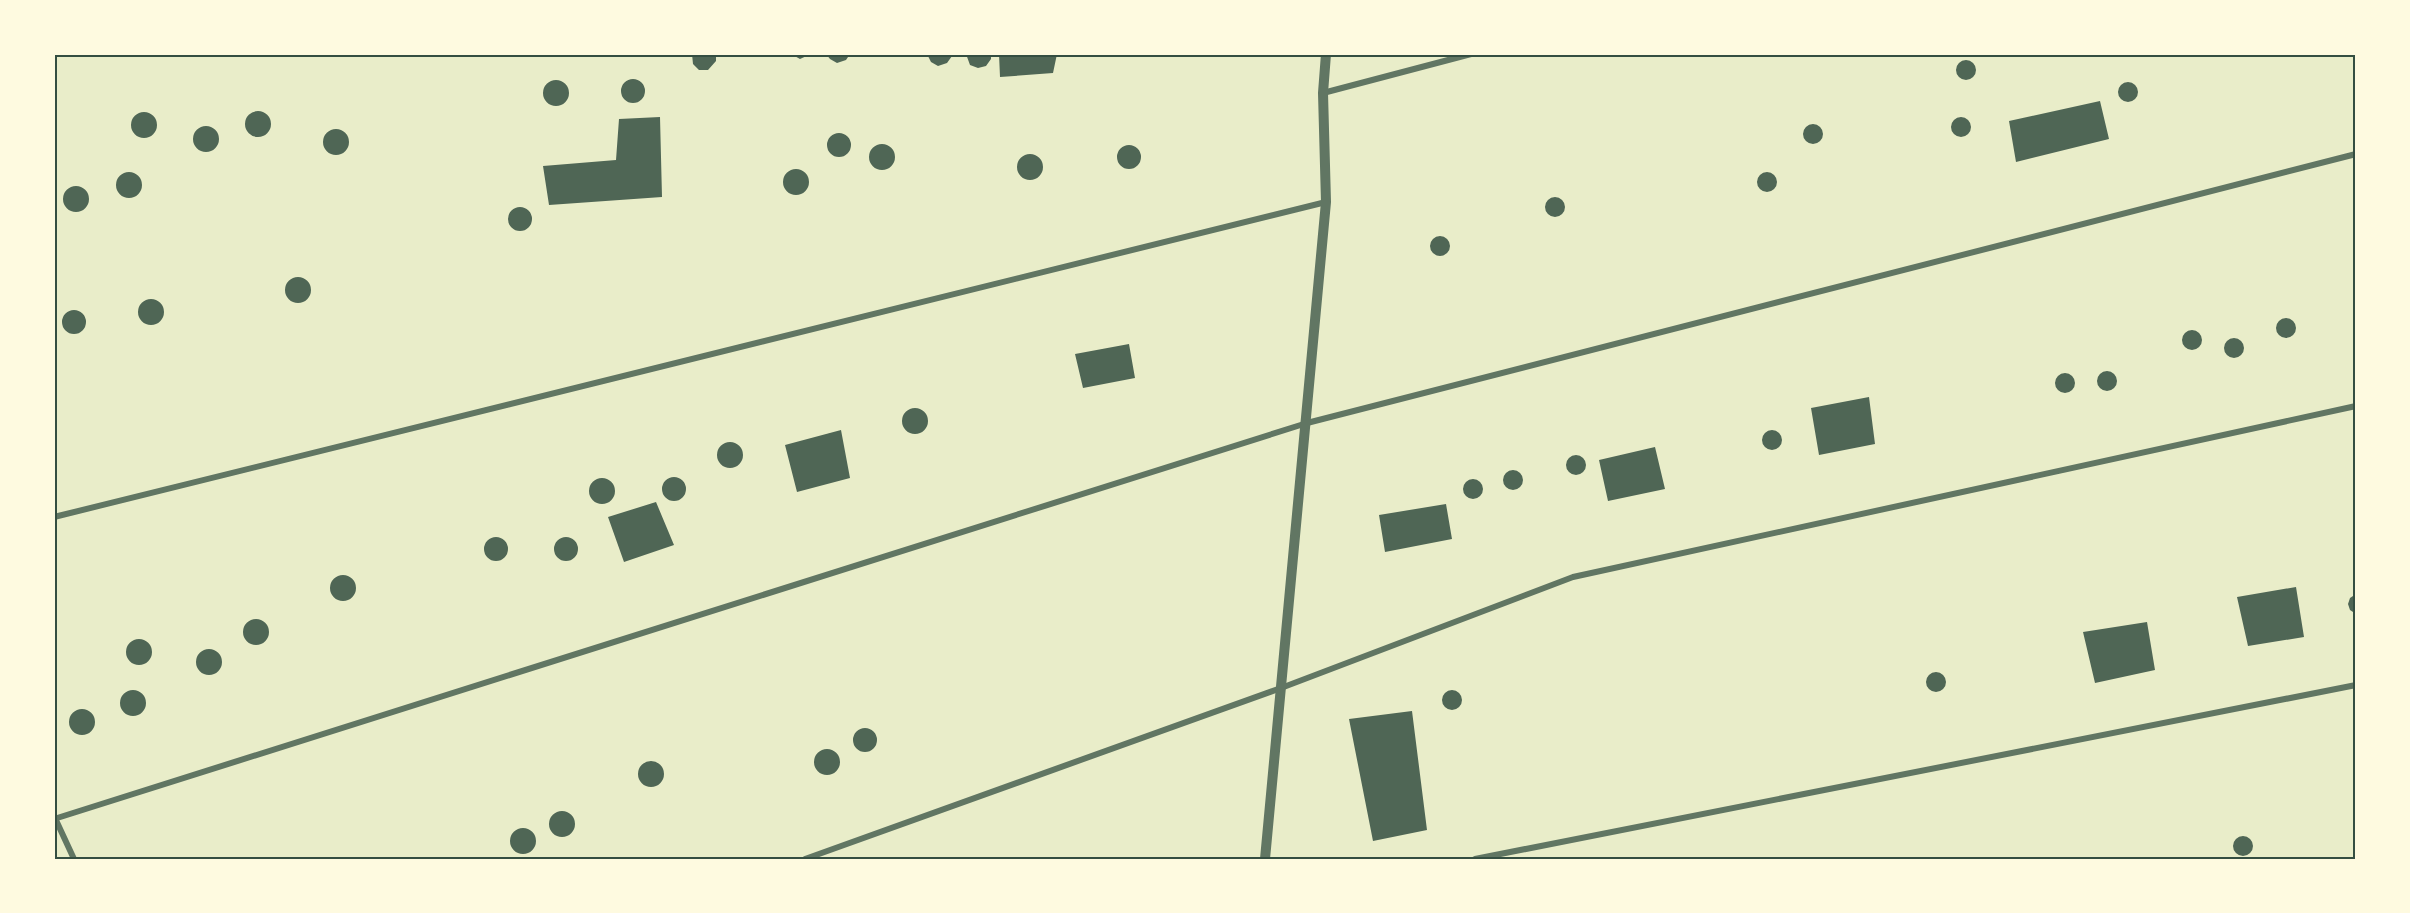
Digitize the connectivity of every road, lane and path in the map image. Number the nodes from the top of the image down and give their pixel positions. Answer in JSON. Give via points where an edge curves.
{"nodes":[{"id":1,"x":1326,"y":54,"type":"edge"},
{"id":2,"x":1471,"y":54,"type":"edge"},
{"id":3,"x":1323,"y":93,"type":"junction"},
{"id":4,"x":2356,"y":154,"type":"edge"},
{"id":5,"x":1326,"y":202,"type":"junction"},
{"id":6,"x":2356,"y":406,"type":"edge"},
{"id":7,"x":1307,"y":423,"type":"junction"},
{"id":8,"x":54,"y":517,"type":"edge"},
{"id":9,"x":2356,"y":685,"type":"edge"},
{"id":10,"x":1281,"y":688,"type":"junction"},
{"id":11,"x":55,"y":819,"type":"edge"},
{"id":12,"x":74,"y":859,"type":"edge"},
{"id":13,"x":805,"y":859,"type":"edge"},
{"id":14,"x":1265,"y":859,"type":"edge"},
{"id":15,"x":1475,"y":859,"type":"edge"}],
"edges":[{"from":1,"to":3,"type":"street"},
{"from":2,"to":3,"type":"street"},
{"from":3,"to":5,"type":"street"},
{"from":4,"to":7,"type":"street"},
{"from":5,"to":7,"type":"street"},
{"from":5,"to":8,"type":"street"},
{"from":6,"to":10,"type":"street","via":[[1573,577]]},
{"from":7,"to":10,"type":"street"},
{"from":7,"to":11,"type":"street"},
{"from":9,"to":15,"type":"street"},
{"from":10,"to":13,"type":"street"},
{"from":10,"to":14,"type":"street"},
{"from":11,"to":12,"type":"street"}]}
